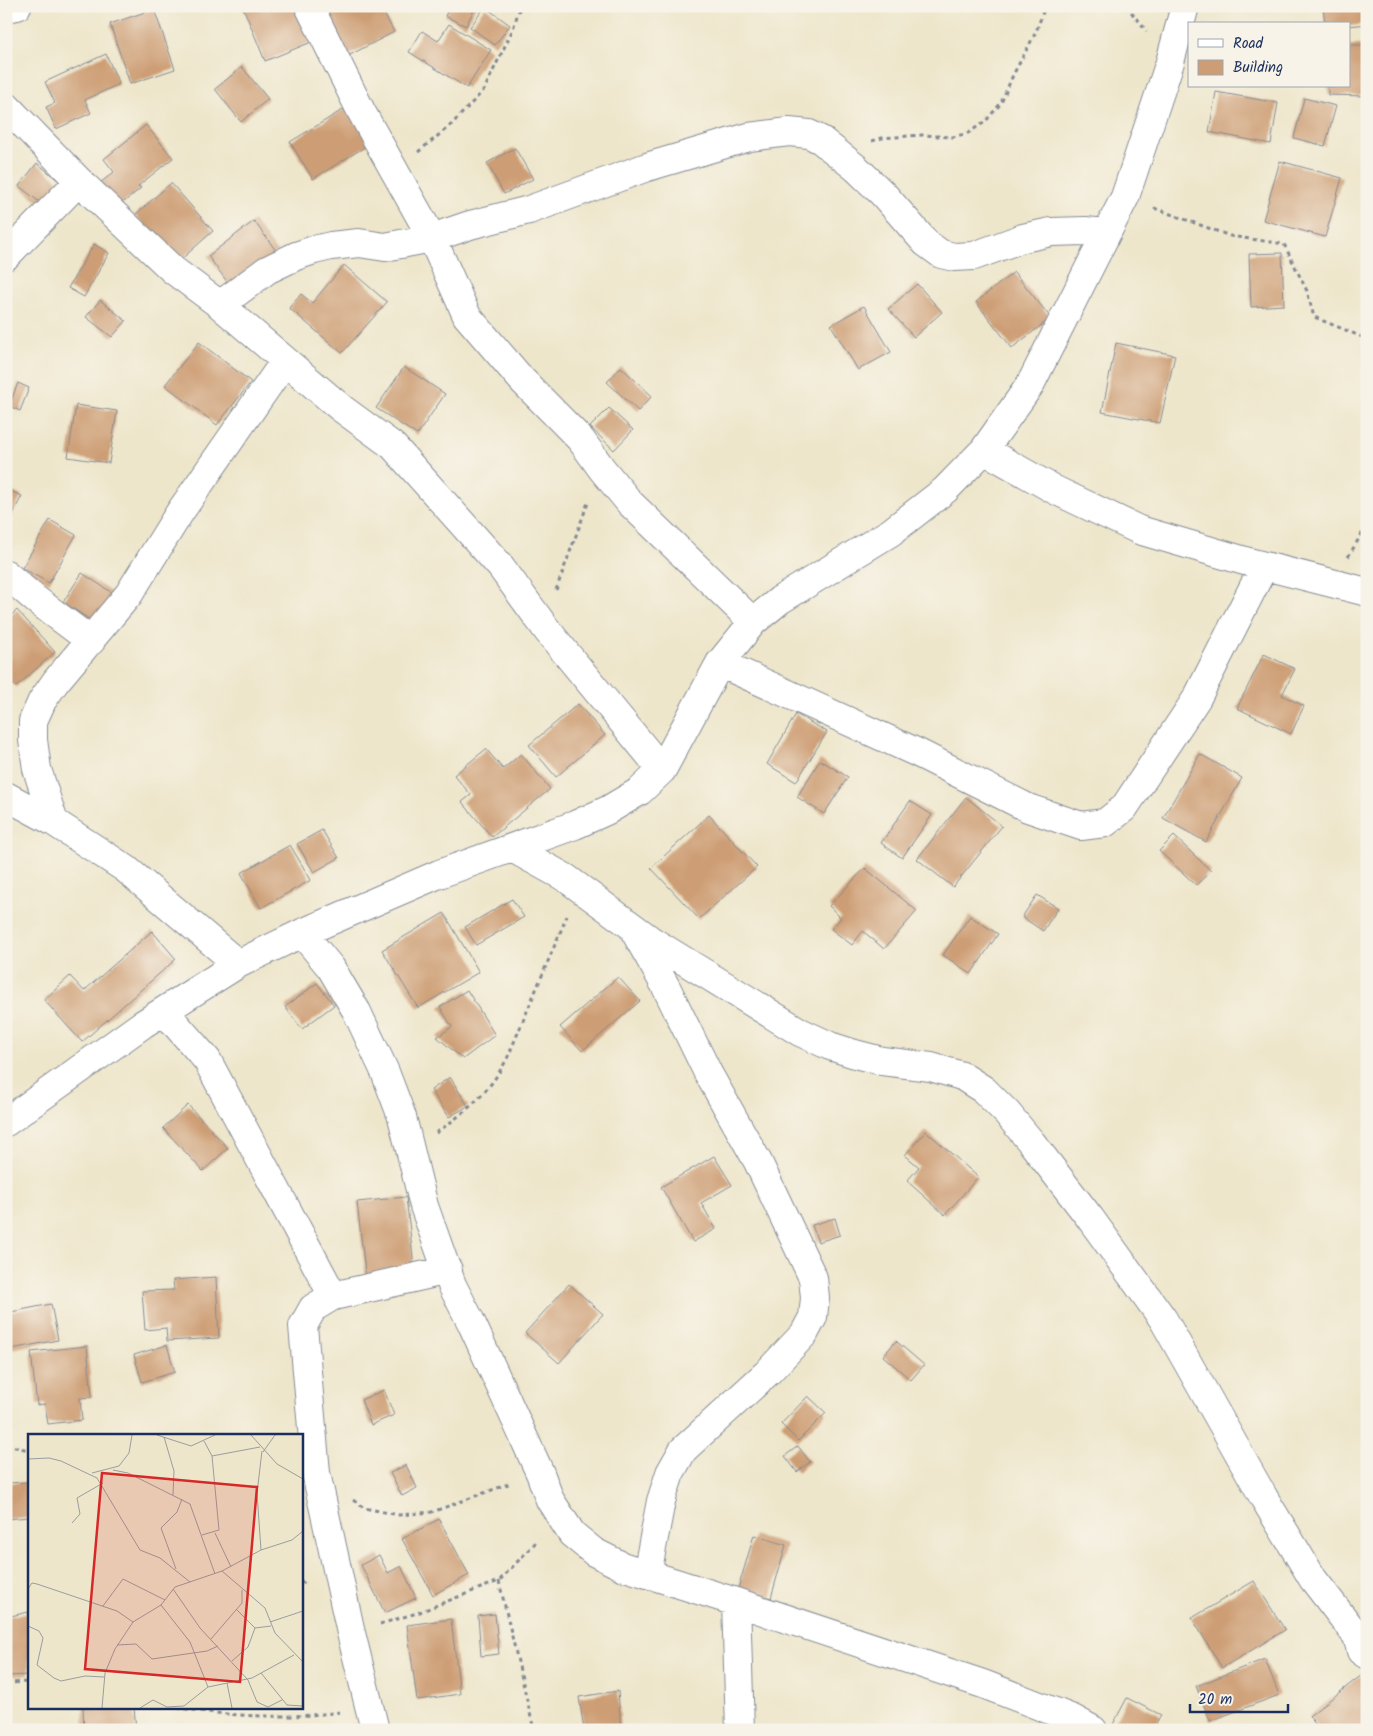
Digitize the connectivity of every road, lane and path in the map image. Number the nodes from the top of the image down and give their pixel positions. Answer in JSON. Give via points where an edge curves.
{"nodes":[{"id":1,"x":16,"y":6,"type":"edge"},
{"id":2,"x":309,"y":6,"type":"edge"},
{"id":3,"x":520,"y":6,"type":"edge"},
{"id":4,"x":1046,"y":6,"type":"edge"},
{"id":5,"x":1185,"y":6,"type":"edge"},
{"id":6,"x":6,"y":8,"type":"edge"},
{"id":7,"x":6,"y":106,"type":"edge"},
{"id":8,"x":834,"y":150,"type":"junction"},
{"id":9,"x":395,"y":172,"type":"junction"},
{"id":10,"x":79,"y":181,"type":"junction"},
{"id":11,"x":1125,"y":197,"type":"junction"},
{"id":12,"x":1106,"y":233,"type":"junction"},
{"id":13,"x":432,"y":238,"type":"junction"},
{"id":14,"x":6,"y":256,"type":"edge"},
{"id":15,"x":220,"y":305,"type":"junction"},
{"id":16,"x":1367,"y":339,"type":"edge"},
{"id":17,"x":285,"y":361,"type":"junction"},
{"id":18,"x":984,"y":450,"type":"junction"},
{"id":19,"x":602,"y":469,"type":"junction"},
{"id":20,"x":1264,"y":566,"type":"junction"},
{"id":21,"x":6,"y":574,"type":"edge"},
{"id":22,"x":1367,"y":592,"type":"edge"},
{"id":23,"x":753,"y":622,"type":"junction"},
{"id":24,"x":547,"y":630,"type":"junction"},
{"id":25,"x":91,"y":641,"type":"junction"},
{"id":26,"x":720,"y":663,"type":"junction"},
{"id":27,"x":662,"y":770,"type":"junction"},
{"id":28,"x":6,"y":796,"type":"edge"},
{"id":29,"x":54,"y":822,"type":"junction"},
{"id":30,"x":512,"y":848,"type":"junction"},
{"id":31,"x":580,"y":889,"type":"junction"},
{"id":32,"x":632,"y":926,"type":"junction"},
{"id":33,"x":302,"y":933,"type":"junction"},
{"id":34,"x":238,"y":964,"type":"junction"},
{"id":35,"x":164,"y":1012,"type":"junction"},
{"id":36,"x":6,"y":1122,"type":"edge"},
{"id":37,"x":411,"y":1151,"type":"junction"},
{"id":38,"x":448,"y":1270,"type":"junction"},
{"id":39,"x":333,"y":1296,"type":"junction"},
{"id":40,"x":6,"y":1445,"type":"edge"},
{"id":41,"x":28,"y":1450,"type":"edge"},
{"id":42,"x":316,"y":1473,"type":"junction"},
{"id":43,"x":540,"y":1473,"type":"junction"},
{"id":44,"x":561,"y":1516,"type":"junction"},
{"id":45,"x":647,"y":1574,"type":"junction"},
{"id":46,"x":499,"y":1581,"type":"junction"},
{"id":47,"x":736,"y":1602,"type":"junction"},
{"id":48,"x":351,"y":1632,"type":"junction"},
{"id":49,"x":1365,"y":1651,"type":"edge"},
{"id":50,"x":28,"y":1682,"type":"edge"},
{"id":51,"x":6,"y":1683,"type":"edge"},
{"id":52,"x":182,"y":1708,"type":"edge"},
{"id":53,"x":373,"y":1719,"type":"edge"},
{"id":54,"x":534,"y":1730,"type":"edge"},
{"id":55,"x":740,"y":1730,"type":"edge"},
{"id":56,"x":1093,"y":1730,"type":"edge"}],
"edges":[{"from":1,"to":6,"type":"street"},
{"from":2,"to":9,"type":"street"},
{"from":3,"to":9,"type":"path","via":[[513,29],[484,90],[451,125]]},
{"from":4,"to":8,"type":"path","via":[[1001,103],[985,122],[968,133],[953,137],[882,138]]},
{"from":5,"to":11,"type":"street"},
{"from":7,"to":10,"type":"street"},
{"from":8,"to":12,"type":"street","via":[[884,195],[926,243],[942,254],[974,256],[1023,238],[1051,232]]},
{"from":8,"to":13,"type":"street","via":[[809,134],[789,132],[749,138],[647,167],[529,210]]},
{"from":9,"to":13,"type":"street"},
{"from":10,"to":14,"type":"street"},
{"from":10,"to":15,"type":"street","via":[[173,270]]},
{"from":11,"to":12,"type":"street"},
{"from":11,"to":16,"type":"path","via":[[1230,236],[1284,244],[1307,292],[1314,317]]},
{"from":12,"to":18,"type":"street","via":[[1030,386]]},
{"from":13,"to":15,"type":"street","via":[[385,247],[359,244],[314,250],[267,270]]},
{"from":13,"to":19,"type":"street","via":[[467,316],[522,380],[582,440]]},
{"from":15,"to":17,"type":"street"},
{"from":17,"to":24,"type":"street","via":[[393,446],[501,566]]},
{"from":17,"to":25,"type":"street","via":[[180,512],[130,594]]},
{"from":18,"to":20,"type":"street","via":[[1055,490],[1139,530]]},
{"from":18,"to":23,"type":"street","via":[[945,490],[891,532],[780,600]]},
{"from":19,"to":23,"type":"street","via":[[630,503]]},
{"from":19,"to":24,"type":"path","via":[[557,589]]},
{"from":20,"to":22,"type":"street"},
{"from":20,"to":26,"type":"street","via":[[1196,698],[1124,808],[1105,823],[1081,826],[1028,808],[918,753]]},
{"from":21,"to":25,"type":"street"},
{"from":23,"to":26,"type":"street"},
{"from":24,"to":27,"type":"street"},
{"from":25,"to":29,"type":"street","via":[[51,687],[33,721],[32,740],[37,769]]},
{"from":26,"to":27,"type":"street"},
{"from":27,"to":30,"type":"street","via":[[640,791],[608,810]]},
{"from":28,"to":29,"type":"street"},
{"from":29,"to":34,"type":"street","via":[[126,869]]},
{"from":30,"to":31,"type":"street"},
{"from":30,"to":33,"type":"street","via":[[439,874]]},
{"from":31,"to":32,"type":"street"},
{"from":31,"to":37,"type":"path","via":[[495,1080],[467,1110]]},
{"from":32,"to":45,"type":"street","via":[[758,1162],[813,1278],[816,1298],[813,1317],[804,1334],[767,1373],[683,1450],[670,1472],[661,1501]]},
{"from":32,"to":49,"type":"street","via":[[792,1027],[830,1046],[882,1061],[931,1067],[962,1076],[984,1090],[1038,1151],[1163,1318],[1313,1579]]},
{"from":33,"to":34,"type":"street"},
{"from":33,"to":37,"type":"street","via":[[331,968],[357,1012],[392,1090]]},
{"from":34,"to":35,"type":"street"},
{"from":35,"to":36,"type":"street"},
{"from":35,"to":39,"type":"street","via":[[207,1060]]},
{"from":37,"to":38,"type":"street","via":[[424,1206]]},
{"from":38,"to":39,"type":"street"},
{"from":38,"to":43,"type":"street","via":[[452,1285]]},
{"from":39,"to":42,"type":"street","via":[[312,1308],[303,1326]]},
{"from":40,"to":41,"type":"path"},
{"from":42,"to":43,"type":"path","via":[[364,1508],[399,1515],[432,1512]]},
{"from":42,"to":48,"type":"street"},
{"from":43,"to":44,"type":"street","via":[[550,1500]]},
{"from":44,"to":45,"type":"street","via":[[572,1534],[594,1552]]},
{"from":44,"to":46,"type":"path"},
{"from":45,"to":47,"type":"street"},
{"from":46,"to":48,"type":"path","via":[[417,1613]]},
{"from":46,"to":54,"type":"path"},
{"from":47,"to":55,"type":"street"},
{"from":47,"to":56,"type":"street","via":[[983,1684],[1074,1719]]},
{"from":48,"to":53,"type":"street"},
{"from":50,"to":51,"type":"path"},
{"from":52,"to":53,"type":"path","via":[[208,1713]]}]}
